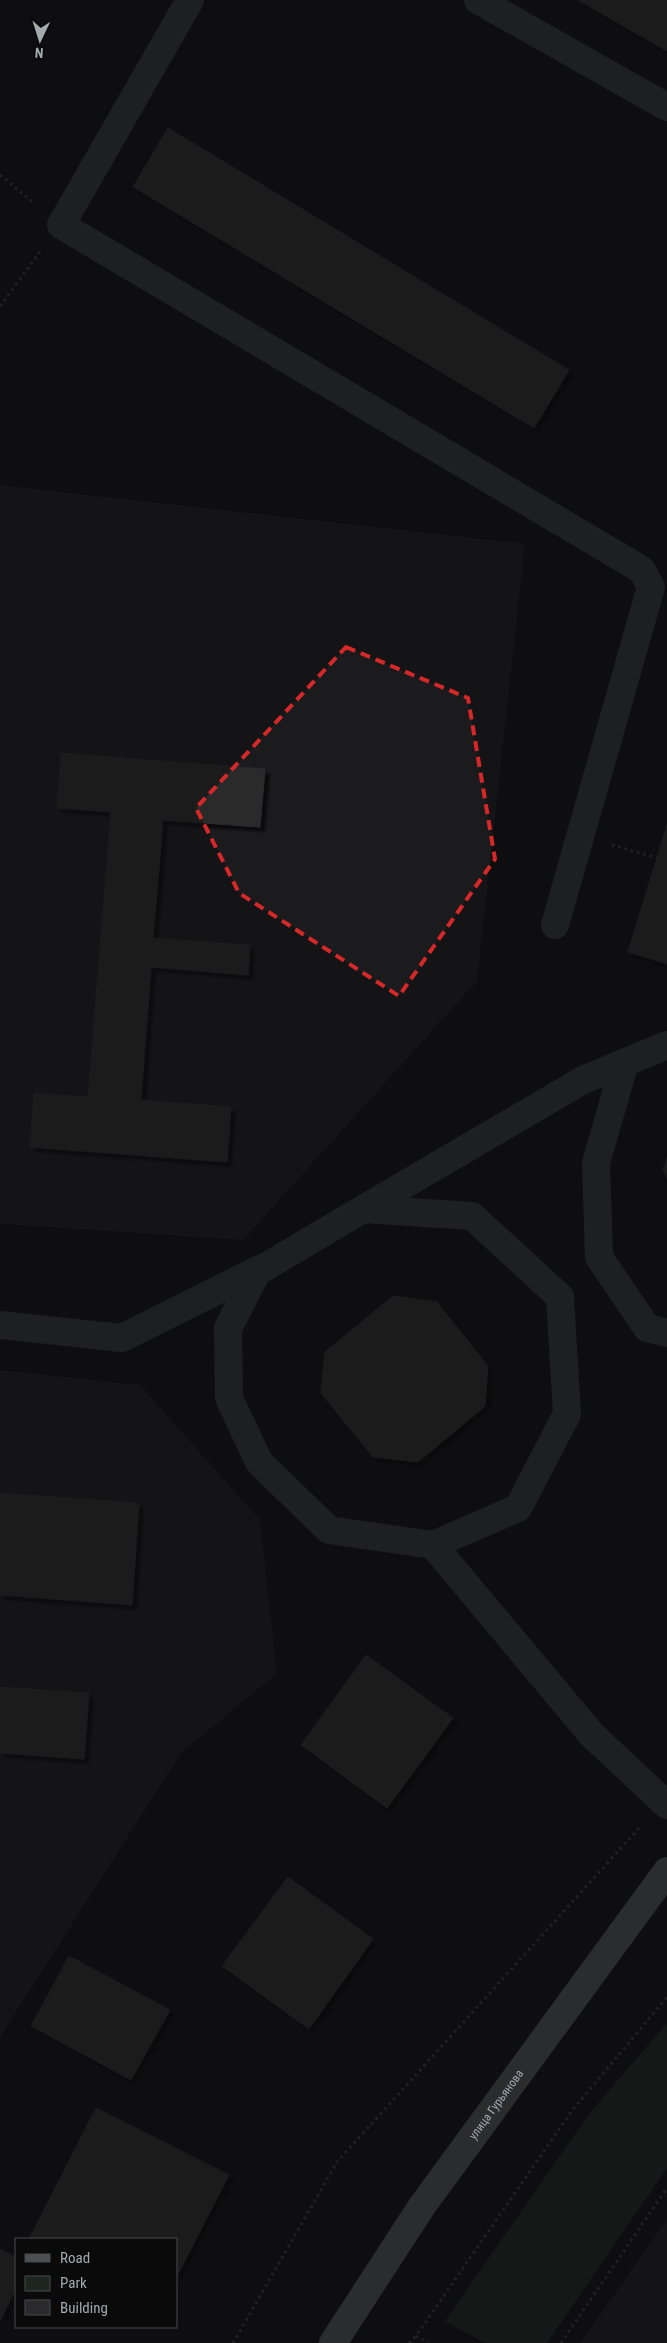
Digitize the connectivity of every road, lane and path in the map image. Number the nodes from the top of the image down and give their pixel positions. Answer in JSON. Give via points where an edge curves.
{"nodes":[{"id":1,"x":190,"y":0,"type":"edge"},
{"id":2,"x":478,"y":0,"type":"edge"},
{"id":3,"x":667,"y":107,"type":"edge"},
{"id":4,"x":581,"y":837,"type":"junction"},
{"id":5,"x":657,"y":858,"type":"dead end"},
{"id":6,"x":555,"y":925,"type":"dead end"},
{"id":7,"x":667,"y":1045,"type":"edge"},
{"id":8,"x":625,"y":1062,"type":"junction"},
{"id":9,"x":363,"y":1209,"type":"junction"},
{"id":10,"x":262,"y":1268,"type":"junction"},
{"id":11,"x":0,"y":1325,"type":"edge"},
{"id":12,"x":667,"y":1333,"type":"edge"},
{"id":13,"x":433,"y":1545,"type":"junction"},
{"id":14,"x":665,"y":1803,"type":"edge"},
{"id":15,"x":667,"y":1871,"type":"edge"},
{"id":16,"x":667,"y":1997,"type":"edge"},
{"id":17,"x":667,"y":2188,"type":"edge"},
{"id":18,"x":416,"y":2336,"type":"junction"},
{"id":19,"x":233,"y":2343,"type":"edge"},
{"id":20,"x":333,"y":2343,"type":"edge"},
{"id":21,"x":409,"y":2343,"type":"edge"},
{"id":22,"x":428,"y":2343,"type":"edge"},
{"id":23,"x":562,"y":2343,"type":"edge"}],
"edges":[{"from":1,"to":4,"type":"lane","via":[[61,225],[642,570],[651,587]]},
{"from":2,"to":3,"type":"lane"},
{"from":4,"to":5,"type":"path"},
{"from":4,"to":6,"type":"lane"},
{"from":7,"to":8,"type":"lane"},
{"from":8,"to":9,"type":"lane","via":[[583,1080]]},
{"from":8,"to":12,"type":"lane","via":[[596,1163],[599,1257],[646,1328]]},
{"from":9,"to":10,"type":"lane"},
{"from":9,"to":13,"type":"lane","via":[[472,1216],[560,1297],[567,1414],[518,1508]]},
{"from":10,"to":11,"type":"lane","via":[[122,1338]]},
{"from":10,"to":13,"type":"lane","via":[[228,1328],[229,1398],[259,1462],[329,1530]]},
{"from":13,"to":14,"type":"lane","via":[[592,1735]]},
{"from":14,"to":19,"type":"path","via":[[337,2162]]},
{"from":15,"to":20,"type":"main road","name":"улица Гурьянова","via":[[422,2206]]},
{"from":16,"to":18,"type":"path","via":[[571,2112]]},
{"from":17,"to":23,"type":"path"},
{"from":18,"to":21,"type":"path"},
{"from":18,"to":22,"type":"path"}]}
